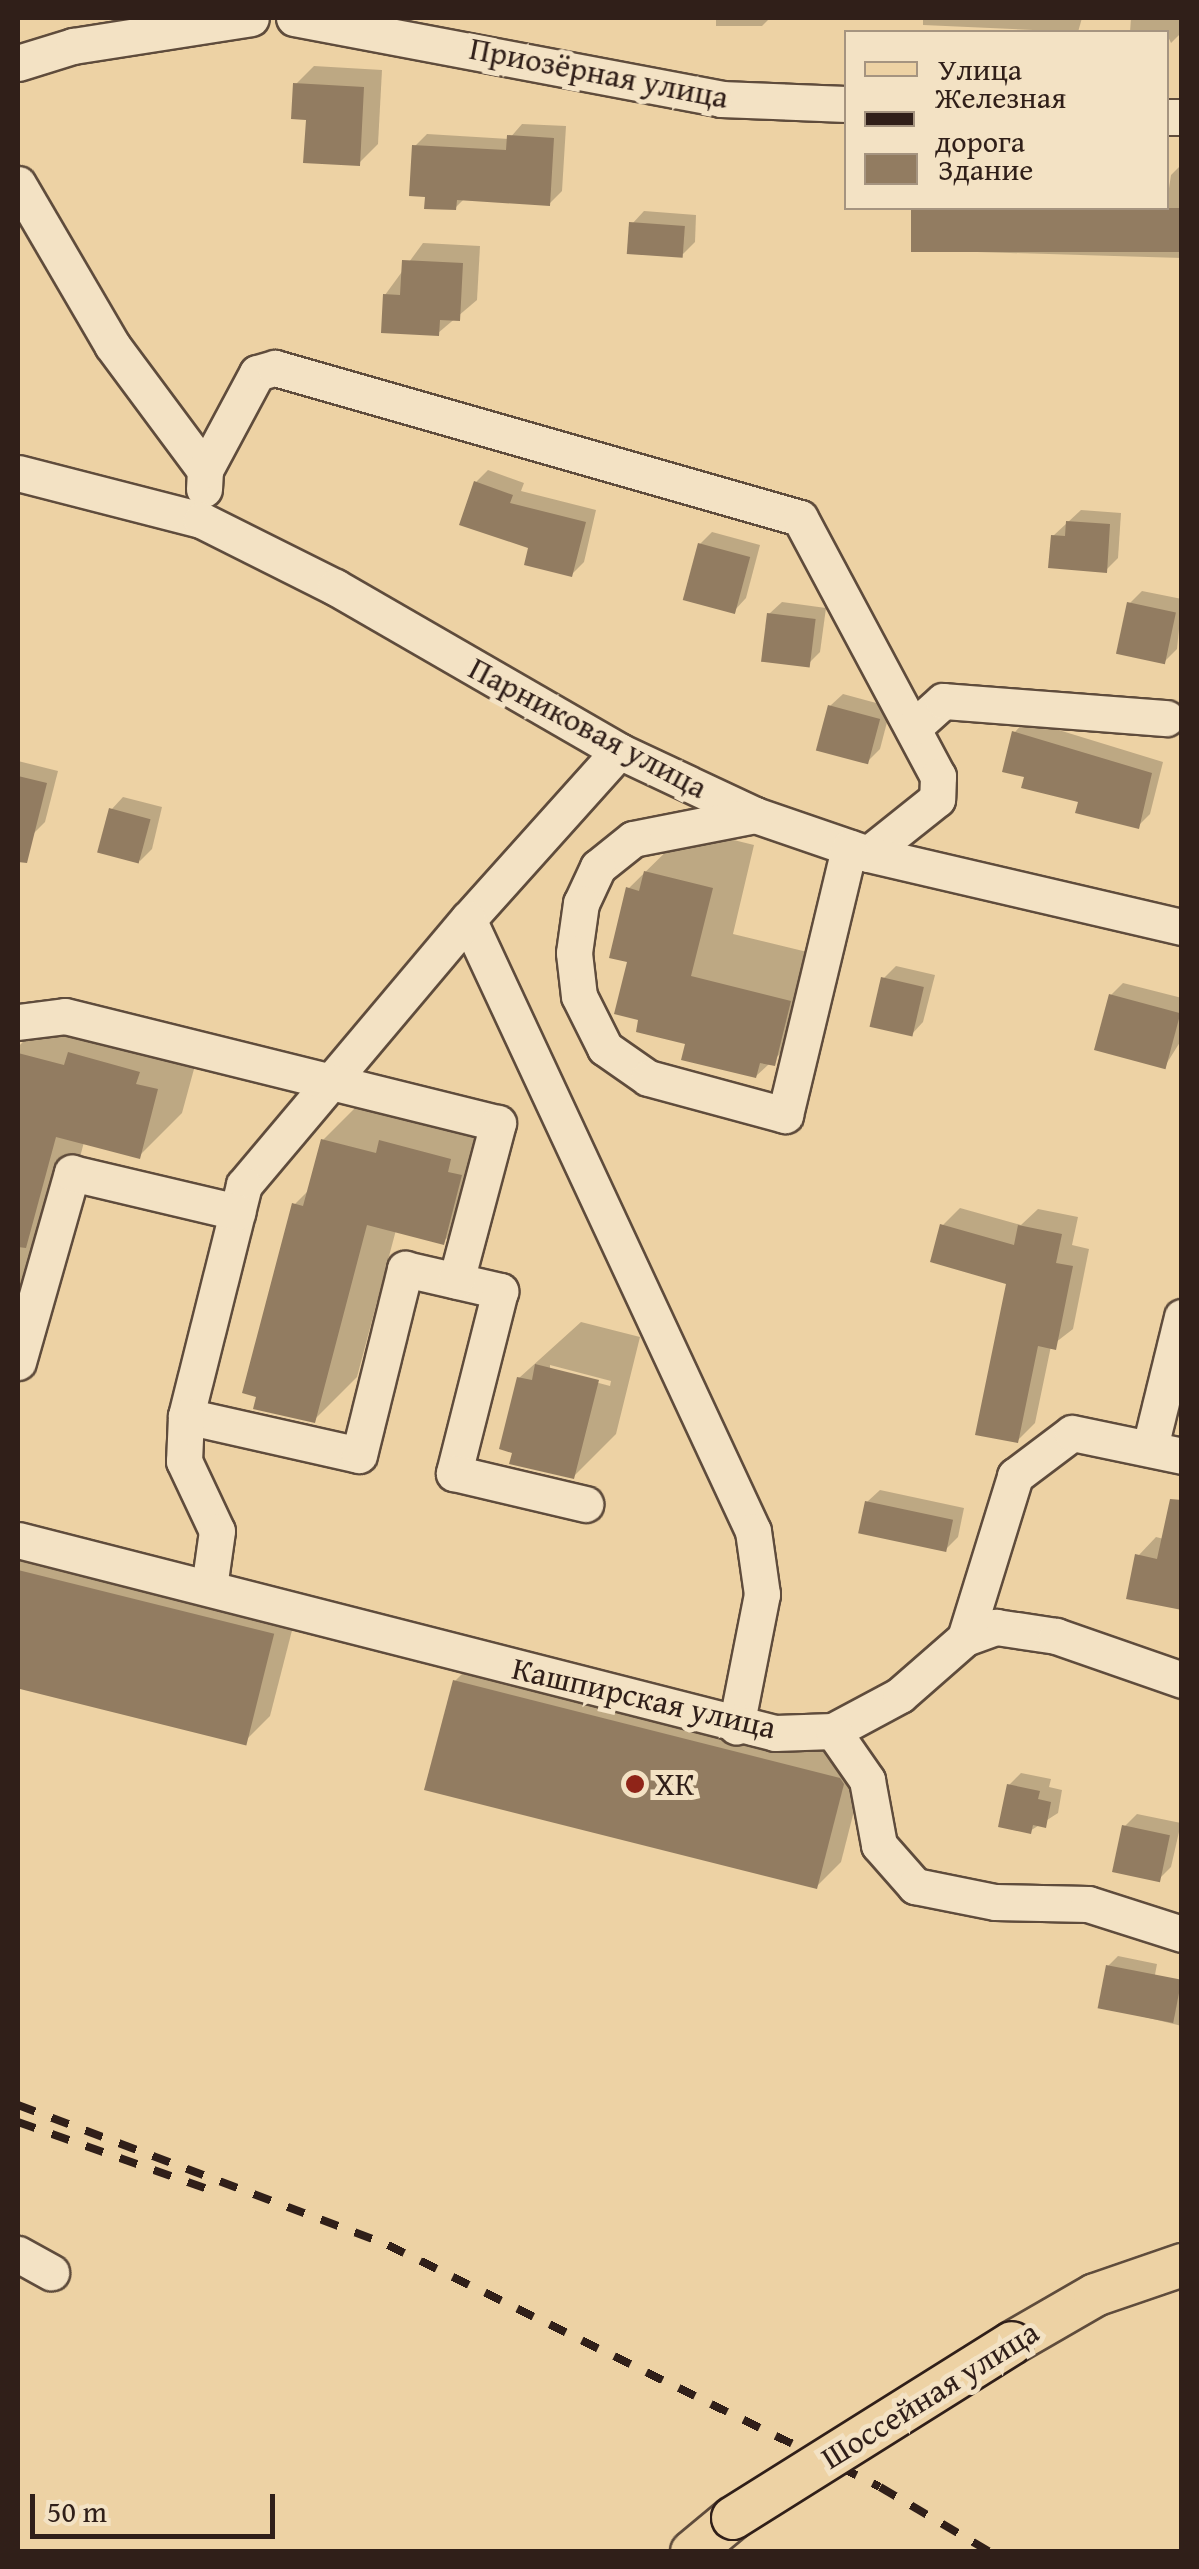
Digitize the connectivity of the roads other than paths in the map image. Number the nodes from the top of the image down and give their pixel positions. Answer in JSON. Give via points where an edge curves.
{"nodes":[{"id":1,"x":251,"y":18,"type":"edge"},
{"id":2,"x":294,"y":18,"type":"edge"},
{"id":3,"x":18,"y":63,"type":"edge"},
{"id":4,"x":844,"y":104,"type":"edge"},
{"id":5,"x":18,"y":184,"type":"edge"},
{"id":6,"x":205,"y":470,"type":"junction"},
{"id":7,"x":18,"y":472,"type":"edge"},
{"id":8,"x":201,"y":520,"type":"junction"},
{"id":9,"x":1166,"y":718,"type":"dead end"},
{"id":10,"x":914,"y":727,"type":"junction"},
{"id":11,"x":619,"y":751,"type":"junction"},
{"id":12,"x":755,"y":815,"type":"junction"},
{"id":13,"x":858,"y":851,"type":"junction"},
{"id":14,"x":468,"y":919,"type":"junction"},
{"id":15,"x":1182,"y":927,"type":"edge"},
{"id":16,"x":18,"y":1022,"type":"edge"},
{"id":17,"x":330,"y":1082,"type":"junction"},
{"id":18,"x":237,"y":1212,"type":"junction"},
{"id":19,"x":456,"y":1281,"type":"junction"},
{"id":20,"x":1182,"y":1317,"type":"edge"},
{"id":21,"x":18,"y":1362,"type":"edge"},
{"id":22,"x":186,"y":1416,"type":"junction"},
{"id":23,"x":1166,"y":1452,"type":"edge"},
{"id":24,"x":584,"y":1504,"type":"dead end"},
{"id":25,"x":18,"y":1540,"type":"edge"},
{"id":26,"x":209,"y":1587,"type":"junction"},
{"id":27,"x":964,"y":1638,"type":"junction"},
{"id":28,"x":1182,"y":1680,"type":"edge"},
{"id":29,"x":736,"y":1726,"type":"junction"},
{"id":30,"x":833,"y":1731,"type":"junction"},
{"id":31,"x":1182,"y":1934,"type":"edge"},
{"id":32,"x":18,"y":2254,"type":"edge"},
{"id":33,"x":1182,"y":2265,"type":"edge"},
{"id":34,"x":50,"y":2272,"type":"dead end"},
{"id":35,"x":692,"y":2552,"type":"edge"}],
"edges":[{"from":1,"to":3,"type":"street","via":[[73,46]]},
{"from":2,"to":4,"type":"street","name":"Приозёрная улица","via":[[720,99]]},
{"from":5,"to":6,"type":"street","via":[[112,345]]},
{"from":6,"to":8,"type":"street"},
{"from":6,"to":10,"type":"street","via":[[256,373],[275,368],[800,518]]},
{"from":7,"to":8,"type":"street","name":"Парниковая улица"},
{"from":8,"to":11,"type":"street","name":"Парниковая улица","via":[[335,588]]},
{"from":9,"to":10,"type":"street","via":[[943,701]]},
{"from":10,"to":13,"type":"street","via":[[938,776],[937,799]]},
{"from":11,"to":12,"type":"street","name":"Парниковая улица"},
{"from":11,"to":14,"type":"street"},
{"from":12,"to":13,"type":"street","name":"Парниковая улица"},
{"from":12,"to":13,"type":"street","via":[[633,838],[598,867],[581,903],[574,953],[579,996],[605,1048],[648,1078],[785,1115]]},
{"from":13,"to":15,"type":"street","name":"Парниковая улица"},
{"from":14,"to":17,"type":"street"},
{"from":14,"to":29,"type":"street","via":[[753,1531],[762,1594]]},
{"from":16,"to":17,"type":"street","via":[[65,1016]]},
{"from":17,"to":18,"type":"street","via":[[244,1184]]},
{"from":17,"to":19,"type":"street","via":[[498,1122]]},
{"from":18,"to":21,"type":"street","via":[[72,1173]]},
{"from":18,"to":22,"type":"street"},
{"from":19,"to":22,"type":"street","via":[[406,1268],[359,1456]]},
{"from":19,"to":24,"type":"street","via":[[500,1292],[454,1473]]},
{"from":20,"to":23,"type":"street"},
{"from":22,"to":26,"type":"street","via":[[184,1460],[216,1531]]},
{"from":23,"to":27,"type":"street","via":[[1072,1433],[1015,1476]]},
{"from":25,"to":26,"type":"street","name":"Кашпирская улица"},
{"from":26,"to":29,"type":"street","name":"Кашпирская улица"},
{"from":27,"to":28,"type":"street","via":[[996,1627],[1056,1636]]},
{"from":27,"to":30,"type":"street","via":[[900,1695]]},
{"from":29,"to":30,"type":"street","name":"Кашпирская улица"},
{"from":30,"to":31,"type":"street","via":[[867,1780],[879,1845],[915,1886],[996,1902],[1088,1904]]},
{"from":32,"to":34,"type":"street"},
{"from":33,"to":35,"type":"main road","name":"Шоссейная улица","bridge":true,"via":[[1095,2295],[1012,2343],[733,2518]]}]}
